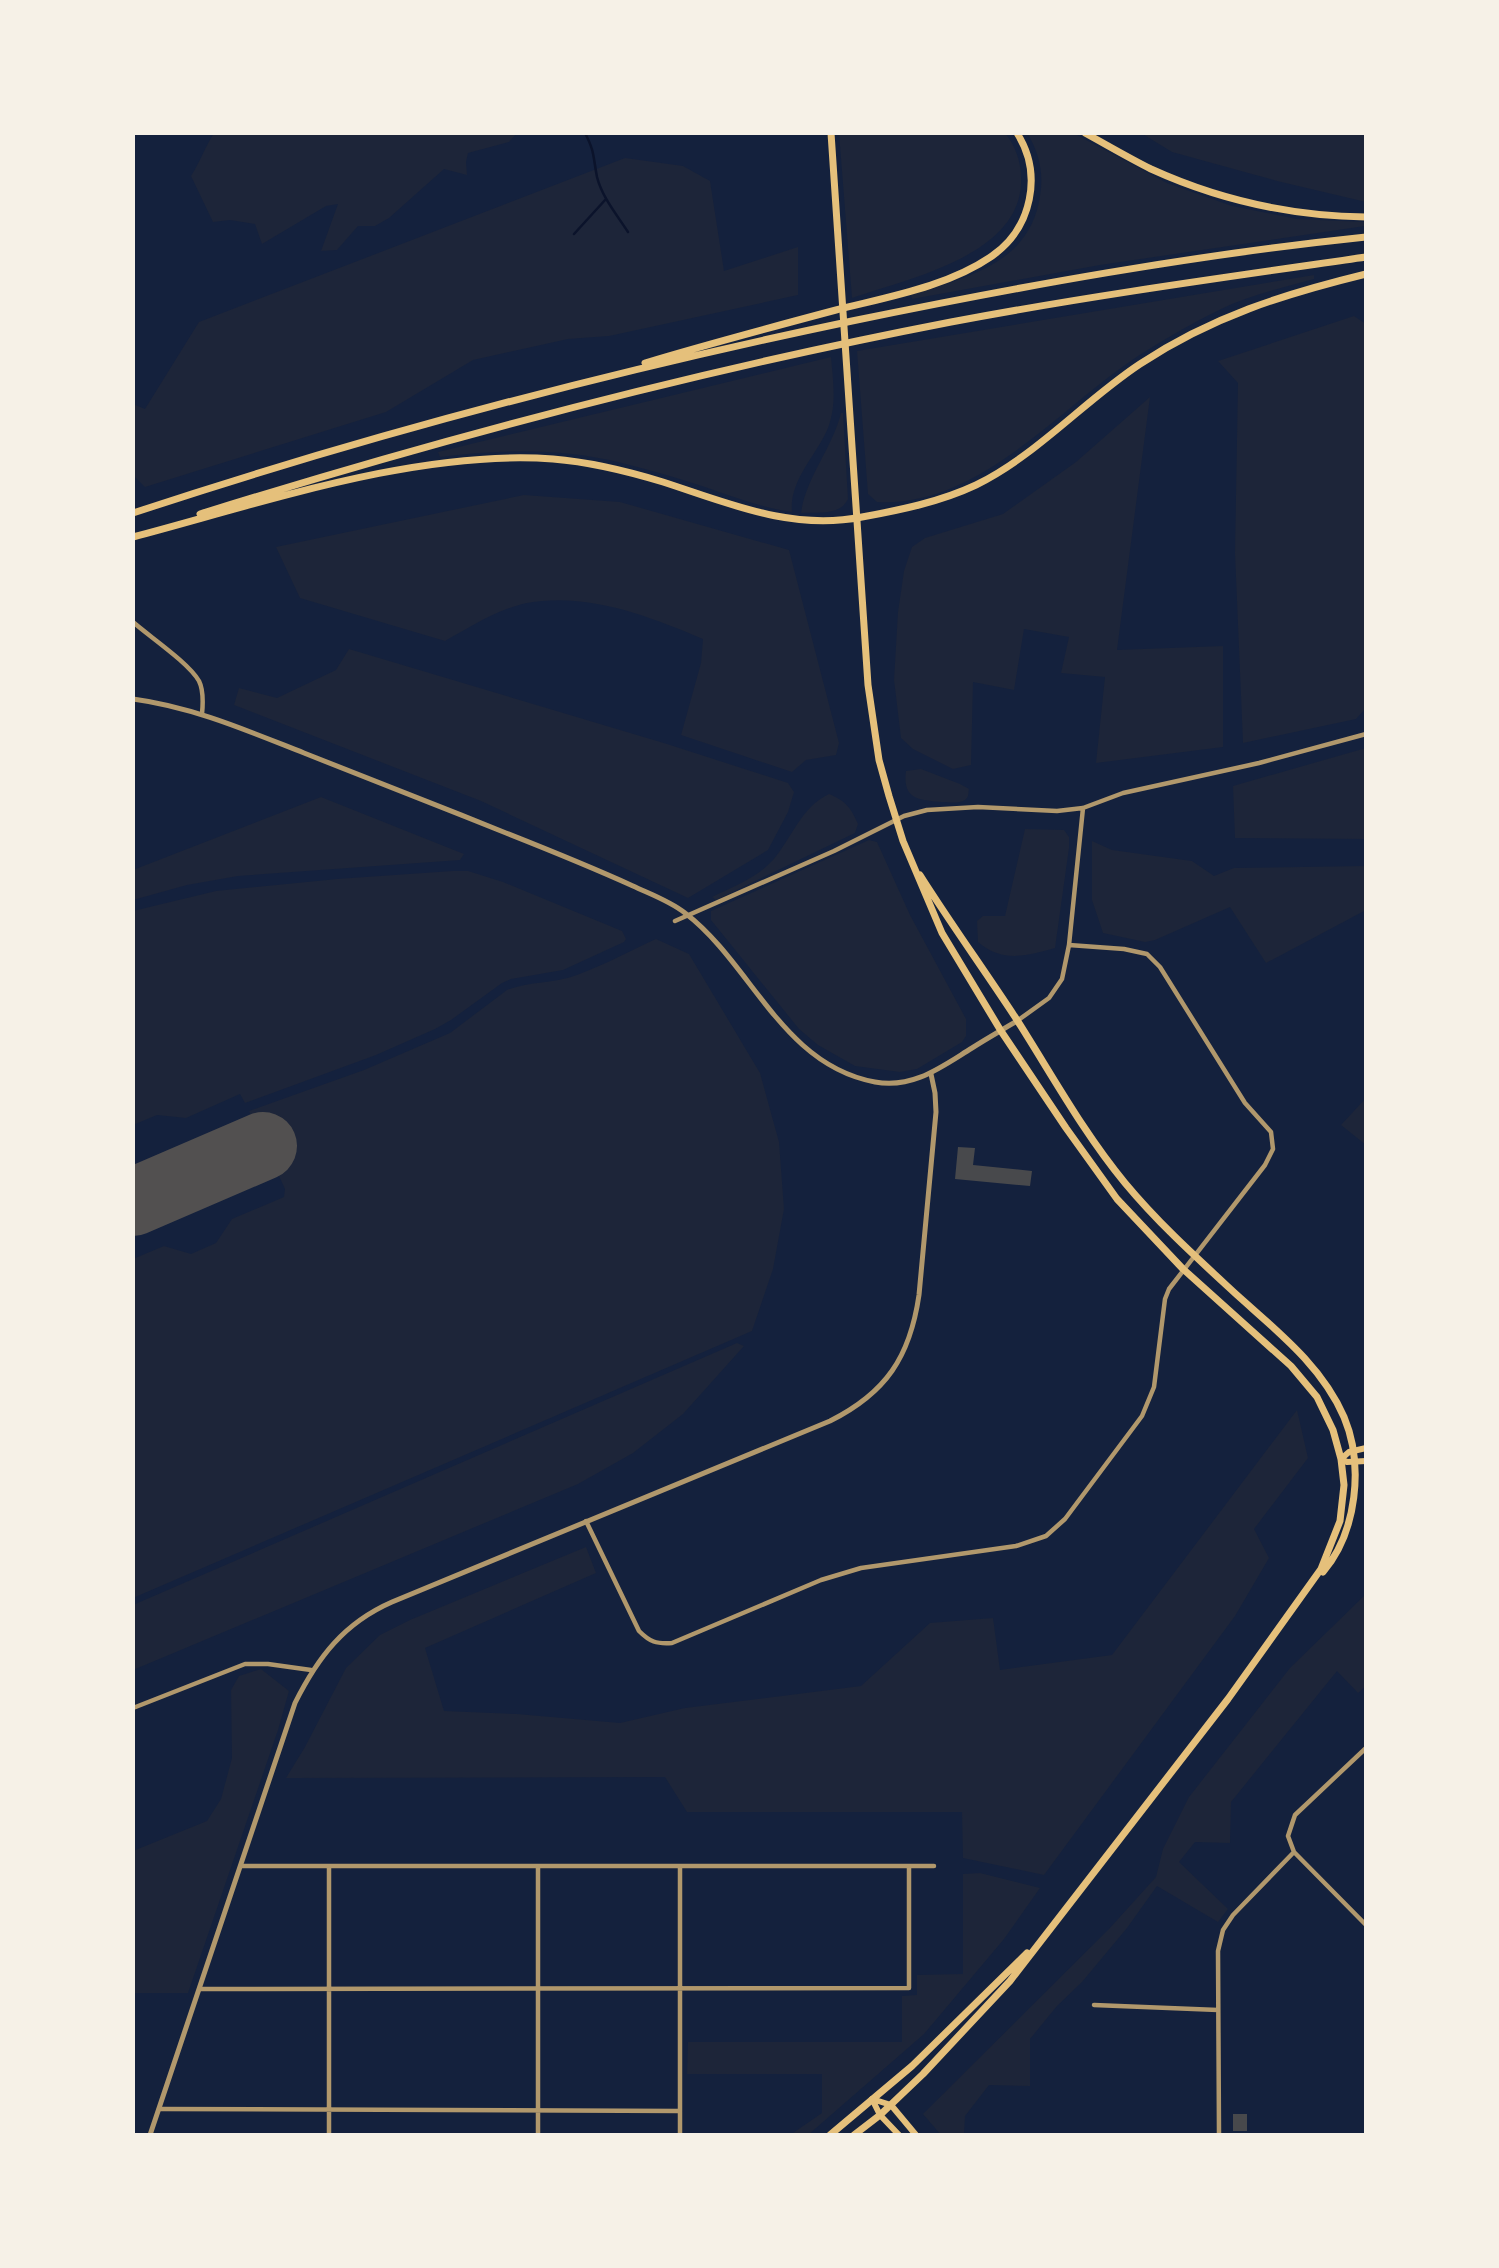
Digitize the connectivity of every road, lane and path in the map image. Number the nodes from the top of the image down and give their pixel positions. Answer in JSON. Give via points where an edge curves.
{"nodes":[{"id":1,"x":831,"y":133,"type":"edge"},
{"id":2,"x":1017,"y":133,"type":"edge"},
{"id":3,"x":1085,"y":133,"type":"edge"},
{"id":4,"x":1366,"y":217,"type":"edge"},
{"id":5,"x":1366,"y":237,"type":"edge"},
{"id":6,"x":1366,"y":257,"type":"edge"},
{"id":7,"x":1366,"y":274,"type":"edge"},
{"id":8,"x":554,"y":389,"type":"junction"},
{"id":9,"x":133,"y":513,"type":"edge"},
{"id":10,"x":857,"y":518,"type":"junction"},
{"id":11,"x":133,"y":536,"type":"edge"},
{"id":12,"x":133,"y":622,"type":"edge"},
{"id":13,"x":133,"y":699,"type":"edge"},
{"id":14,"x":202,"y":714,"type":"junction"},
{"id":15,"x":1366,"y":734,"type":"edge"},
{"id":16,"x":1083,"y":808,"type":"junction"},
{"id":17,"x":896,"y":820,"type":"junction"},
{"id":18,"x":910,"y":859,"type":"junction"},
{"id":19,"x":690,"y":917,"type":"junction"},
{"id":20,"x":675,"y":921,"type":"dead end"},
{"id":21,"x":1069,"y":945,"type":"junction"},
{"id":22,"x":1017,"y":1021,"type":"junction"},
{"id":23,"x":1001,"y":1031,"type":"junction"},
{"id":24,"x":931,"y":1074,"type":"junction"},
{"id":25,"x":1194,"y":1255,"type":"junction"},
{"id":26,"x":1184,"y":1269,"type":"junction"},
{"id":27,"x":1366,"y":1448,"type":"edge"},
{"id":28,"x":1353,"y":1450,"type":"junction"},
{"id":29,"x":1341,"y":1459,"type":"junction"},
{"id":30,"x":1366,"y":1461,"type":"edge"},
{"id":31,"x":1354,"y":1463,"type":"junction"},
{"id":32,"x":586,"y":1521,"type":"junction"},
{"id":33,"x":1306,"y":1591,"type":"junction"},
{"id":34,"x":311,"y":1671,"type":"junction"},
{"id":35,"x":133,"y":1709,"type":"edge"},
{"id":36,"x":1366,"y":1748,"type":"edge"},
{"id":37,"x":1294,"y":1852,"type":"junction"},
{"id":38,"x":241,"y":1866,"type":"junction"},
{"id":39,"x":329,"y":1866,"type":"junction"},
{"id":40,"x":538,"y":1866,"type":"junction"},
{"id":41,"x":680,"y":1866,"type":"junction"},
{"id":42,"x":909,"y":1866,"type":"junction"},
{"id":43,"x":934,"y":1866,"type":"dead end"},
{"id":44,"x":1366,"y":1925,"type":"edge"},
{"id":45,"x":1042,"y":1938,"type":"junction"},
{"id":46,"x":538,"y":1988,"type":"junction"},
{"id":47,"x":680,"y":1988,"type":"junction"},
{"id":48,"x":200,"y":1989,"type":"junction"},
{"id":49,"x":328,"y":1989,"type":"junction"},
{"id":50,"x":1094,"y":2005,"type":"dead end"},
{"id":51,"x":1218,"y":2010,"type":"junction"},
{"id":52,"x":872,"y":2099,"type":"junction"},
{"id":53,"x":891,"y":2105,"type":"junction"},
{"id":54,"x":159,"y":2109,"type":"junction"},
{"id":55,"x":330,"y":2111,"type":"junction"},
{"id":56,"x":538,"y":2111,"type":"junction"},
{"id":57,"x":680,"y":2111,"type":"junction"},
{"id":58,"x":880,"y":2115,"type":"junction"},
{"id":59,"x":150,"y":2135,"type":"edge"},
{"id":60,"x":329,"y":2135,"type":"edge"},
{"id":61,"x":538,"y":2135,"type":"edge"},
{"id":62,"x":680,"y":2135,"type":"edge"},
{"id":63,"x":830,"y":2135,"type":"edge"},
{"id":64,"x":854,"y":2135,"type":"edge"},
{"id":65,"x":899,"y":2135,"type":"edge"},
{"id":66,"x":916,"y":2135,"type":"edge"},
{"id":67,"x":1219,"y":2135,"type":"edge"}],
"edges":[{"from":1,"to":10,"type":"main road"},
{"from":2,"to":8,"type":"main road","via":[[1031,174],[1026,214],[1004,247],[977,265],[902,293]]},
{"from":3,"to":4,"type":"main road","via":[[1149,168],[1209,192],[1290,211]]},
{"from":5,"to":8,"type":"main road","via":[[1121,271],[937,303]]},
{"from":6,"to":11,"type":"main road","via":[[1084,299],[800,354],[441,441]]},
{"from":7,"to":10,"type":"main road","via":[[1298,290],[1213,323],[1139,365],[1028,452],[976,485],[922,504]]},
{"from":8,"to":9,"type":"main road","via":[[425,423]]},
{"from":10,"to":11,"type":"main road","via":[[764,515],[608,467],[522,458],[464,460],[374,475]]},
{"from":10,"to":17,"type":"main road","via":[[872,722]]},
{"from":12,"to":14,"type":"street","via":[[200,682]]},
{"from":13,"to":14,"type":"street"},
{"from":14,"to":19,"type":"street","via":[[604,873]]},
{"from":15,"to":16,"type":"street","via":[[1123,793]]},
{"from":16,"to":17,"type":"street","via":[[952,808]]},
{"from":16,"to":21,"type":"street"},
{"from":17,"to":18,"type":"main road"},
{"from":17,"to":19,"type":"street"},
{"from":18,"to":22,"type":"main road"},
{"from":18,"to":23,"type":"main road","via":[[942,933]]},
{"from":19,"to":20,"type":"street"},
{"from":19,"to":24,"type":"street","via":[[722,946],[776,1020],[824,1060],[843,1071],[890,1084]]},
{"from":21,"to":22,"type":"street","via":[[1056,990]]},
{"from":21,"to":25,"type":"street","via":[[1147,954],[1160,967],[1245,1104],[1271,1132],[1273,1149],[1265,1166]]},
{"from":22,"to":23,"type":"street"},
{"from":22,"to":25,"type":"main road","via":[[1104,1156],[1158,1221]]},
{"from":23,"to":24,"type":"street"},
{"from":23,"to":26,"type":"main road","via":[[1095,1170]]},
{"from":24,"to":32,"type":"street","via":[[936,1112],[916,1318],[902,1355],[882,1384],[858,1407],[830,1421]]},
{"from":25,"to":26,"type":"street"},
{"from":25,"to":28,"type":"main road","via":[[1318,1374],[1343,1415]]},
{"from":26,"to":29,"type":"main road","via":[[1306,1383],[1326,1413]]},
{"from":26,"to":32,"type":"street","via":[[1165,1299],[1156,1374],[1142,1416],[1065,1519],[1046,1536],[1016,1546],[861,1568],[672,1643],[658,1644],[639,1631]]},
{"from":27,"to":28,"type":"main road"},
{"from":28,"to":29,"type":"main road"},
{"from":28,"to":31,"type":"main road"},
{"from":29,"to":31,"type":"main road"},
{"from":29,"to":33,"type":"main road","via":[[1340,1521],[1329,1552]]},
{"from":30,"to":31,"type":"main road"},
{"from":31,"to":33,"type":"main road","via":[[1352,1508],[1344,1536],[1333,1560]]},
{"from":32,"to":34,"type":"street","via":[[377,1609],[354,1623]]},
{"from":33,"to":45,"type":"main road"},
{"from":34,"to":35,"type":"street","via":[[244,1664]]},
{"from":34,"to":38,"type":"street","via":[[295,1703]]},
{"from":36,"to":37,"type":"street","via":[[1295,1815],[1288,1836]]},
{"from":37,"to":44,"type":"street"},
{"from":37,"to":51,"type":"street","via":[[1223,1930],[1218,1951]]},
{"from":38,"to":39,"type":"street"},
{"from":38,"to":48,"type":"street"},
{"from":39,"to":40,"type":"street"},
{"from":39,"to":49,"type":"street"},
{"from":40,"to":41,"type":"street"},
{"from":40,"to":46,"type":"street"},
{"from":41,"to":42,"type":"street"},
{"from":41,"to":47,"type":"street"},
{"from":42,"to":43,"type":"street"},
{"from":42,"to":47,"type":"street","via":[[909,1987]]},
{"from":45,"to":52,"type":"main road"},
{"from":45,"to":53,"type":"main road","via":[[972,2024]]},
{"from":46,"to":47,"type":"street"},
{"from":46,"to":49,"type":"street"},
{"from":46,"to":56,"type":"street"},
{"from":47,"to":57,"type":"street"},
{"from":48,"to":49,"type":"street"},
{"from":48,"to":54,"type":"street"},
{"from":49,"to":55,"type":"street"},
{"from":50,"to":51,"type":"street"},
{"from":51,"to":67,"type":"street"},
{"from":52,"to":53,"type":"main road"},
{"from":52,"to":58,"type":"main road"},
{"from":52,"to":63,"type":"main road"},
{"from":53,"to":58,"type":"main road"},
{"from":53,"to":66,"type":"main road"},
{"from":54,"to":55,"type":"street"},
{"from":54,"to":59,"type":"street"},
{"from":55,"to":56,"type":"street"},
{"from":55,"to":60,"type":"street"},
{"from":56,"to":57,"type":"street"},
{"from":56,"to":61,"type":"street"},
{"from":57,"to":62,"type":"street"},
{"from":58,"to":64,"type":"main road"},
{"from":58,"to":65,"type":"main road"}]}
